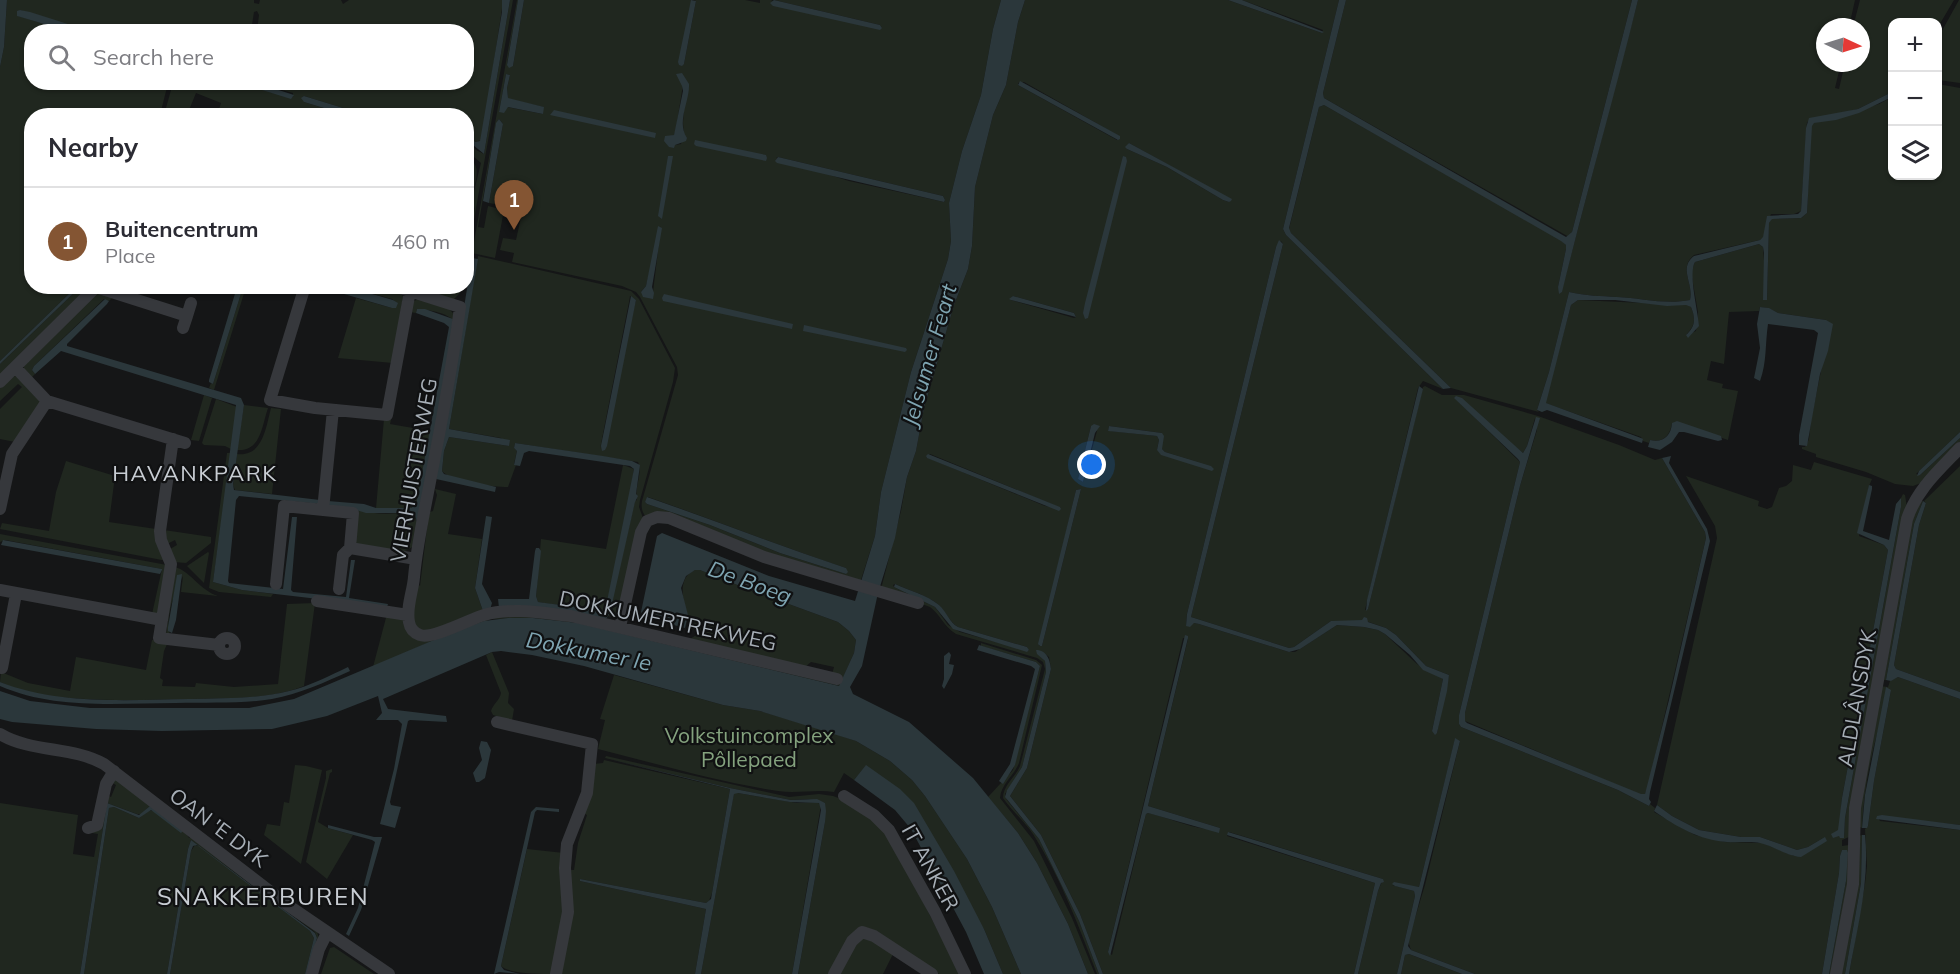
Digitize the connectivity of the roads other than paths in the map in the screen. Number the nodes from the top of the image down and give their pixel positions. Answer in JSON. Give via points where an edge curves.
{"nodes":[{"id":1,"x":90,"y":294,"type":"edge"},
{"id":2,"x":119,"y":294,"type":"edge"},
{"id":3,"x":303,"y":294,"type":"edge"},
{"id":4,"x":409,"y":294,"type":"edge"},
{"id":5,"x":419,"y":294,"type":"edge"},
{"id":6,"x":191,"y":303,"type":"dead end"},
{"id":7,"x":187,"y":316,"type":"junction"},
{"id":8,"x":183,"y":328,"type":"dead end"},
{"id":9,"x":15,"y":367,"type":"junction"},
{"id":10,"x":0,"y":382,"type":"edge"},
{"id":11,"x":48,"y":400,"type":"junction"},
{"id":12,"x":333,"y":410,"type":"junction"},
{"id":13,"x":1960,"y":448,"type":"edge"},
{"id":14,"x":0,"y":509,"type":"edge"},
{"id":15,"x":323,"y":510,"type":"junction"},
{"id":16,"x":350,"y":548,"type":"junction"},
{"id":17,"x":416,"y":559,"type":"junction"},
{"id":18,"x":276,"y":584,"type":"dead end"},
{"id":19,"x":339,"y":589,"type":"dead end"},
{"id":20,"x":0,"y":590,"type":"edge"},
{"id":21,"x":16,"y":594,"type":"junction"},
{"id":22,"x":318,"y":601,"type":"dead end"},
{"id":23,"x":918,"y":603,"type":"dead end"},
{"id":24,"x":408,"y":615,"type":"junction"},
{"id":25,"x":162,"y":620,"type":"junction"},
{"id":26,"x":620,"y":627,"type":"junction"},
{"id":27,"x":219,"y":645,"type":"dead end"},
{"id":28,"x":2,"y":668,"type":"dead end"},
{"id":29,"x":837,"y":679,"type":"dead end"},
{"id":30,"x":497,"y":722,"type":"dead end"},
{"id":31,"x":0,"y":734,"type":"edge"},
{"id":32,"x":114,"y":771,"type":"junction"},
{"id":33,"x":844,"y":796,"type":"dead end"},
{"id":34,"x":88,"y":828,"type":"dead end"},
{"id":35,"x":327,"y":933,"type":"junction"},
{"id":36,"x":312,"y":974,"type":"edge"},
{"id":37,"x":389,"y":974,"type":"edge"},
{"id":38,"x":556,"y":974,"type":"edge"},
{"id":39,"x":834,"y":974,"type":"edge"},
{"id":40,"x":932,"y":974,"type":"edge"},
{"id":41,"x":965,"y":974,"type":"edge"},
{"id":42,"x":1836,"y":974,"type":"edge"}],
"edges":[{"from":1,"to":9,"type":"street"},
{"from":2,"to":7,"type":"street"},
{"from":3,"to":12,"type":"street","via":[[270,400]]},
{"from":4,"to":12,"type":"street","via":[[387,415]]},
{"from":5,"to":17,"type":"street","name":"VIERHUISTERWEG","via":[[460,307]]},
{"from":6,"to":7,"type":"street"},
{"from":7,"to":8,"type":"street"},
{"from":9,"to":10,"type":"street"},
{"from":9,"to":11,"type":"street"},
{"from":11,"to":14,"type":"street","via":[[12,454]]},
{"from":11,"to":25,"type":"street","via":[[179,441],[160,531],[171,564]]},
{"from":12,"to":15,"type":"street"},
{"from":13,"to":42,"type":"street","name":"ALDLÂNSDYK","via":[[1921,490],[1907,519],[1855,807],[1853,884]]},
{"from":15,"to":16,"type":"street","via":[[353,513]]},
{"from":15,"to":18,"type":"street","via":[[284,506]]},
{"from":16,"to":17,"type":"street"},
{"from":16,"to":19,"type":"street","via":[[343,555]]},
{"from":17,"to":24,"type":"street","name":"VIERHUISTERWEG"},
{"from":20,"to":21,"type":"street"},
{"from":21,"to":25,"type":"street"},
{"from":21,"to":28,"type":"street"},
{"from":22,"to":24,"type":"street"},
{"from":23,"to":26,"type":"street","via":[[764,557],[669,518],[657,517],[647,521],[641,532]]},
{"from":24,"to":26,"type":"street","name":"DOKKUMERTREKWEG","via":[[410,626],[420,635],[432,635],[500,612],[571,616]]},
{"from":25,"to":27,"type":"street","via":[[159,638]]},
{"from":26,"to":29,"type":"street","name":"DOKKUMERTREKWEG"},
{"from":30,"to":38,"type":"street","via":[[592,744],[587,794],[567,844],[568,912]]},
{"from":31,"to":32,"type":"street","name":"OAN 'E DYK","via":[[15,743],[85,755]]},
{"from":32,"to":34,"type":"street","via":[[104,792],[97,825]]},
{"from":32,"to":35,"type":"street","name":"OAN 'E DYK"},
{"from":33,"to":41,"type":"street","name":"IT ANKER","via":[[889,830]]},
{"from":35,"to":36,"type":"street"},
{"from":35,"to":37,"type":"street","name":"OAN 'E DYK"},
{"from":39,"to":40,"type":"street","via":[[852,941],[862,932]]}]}
